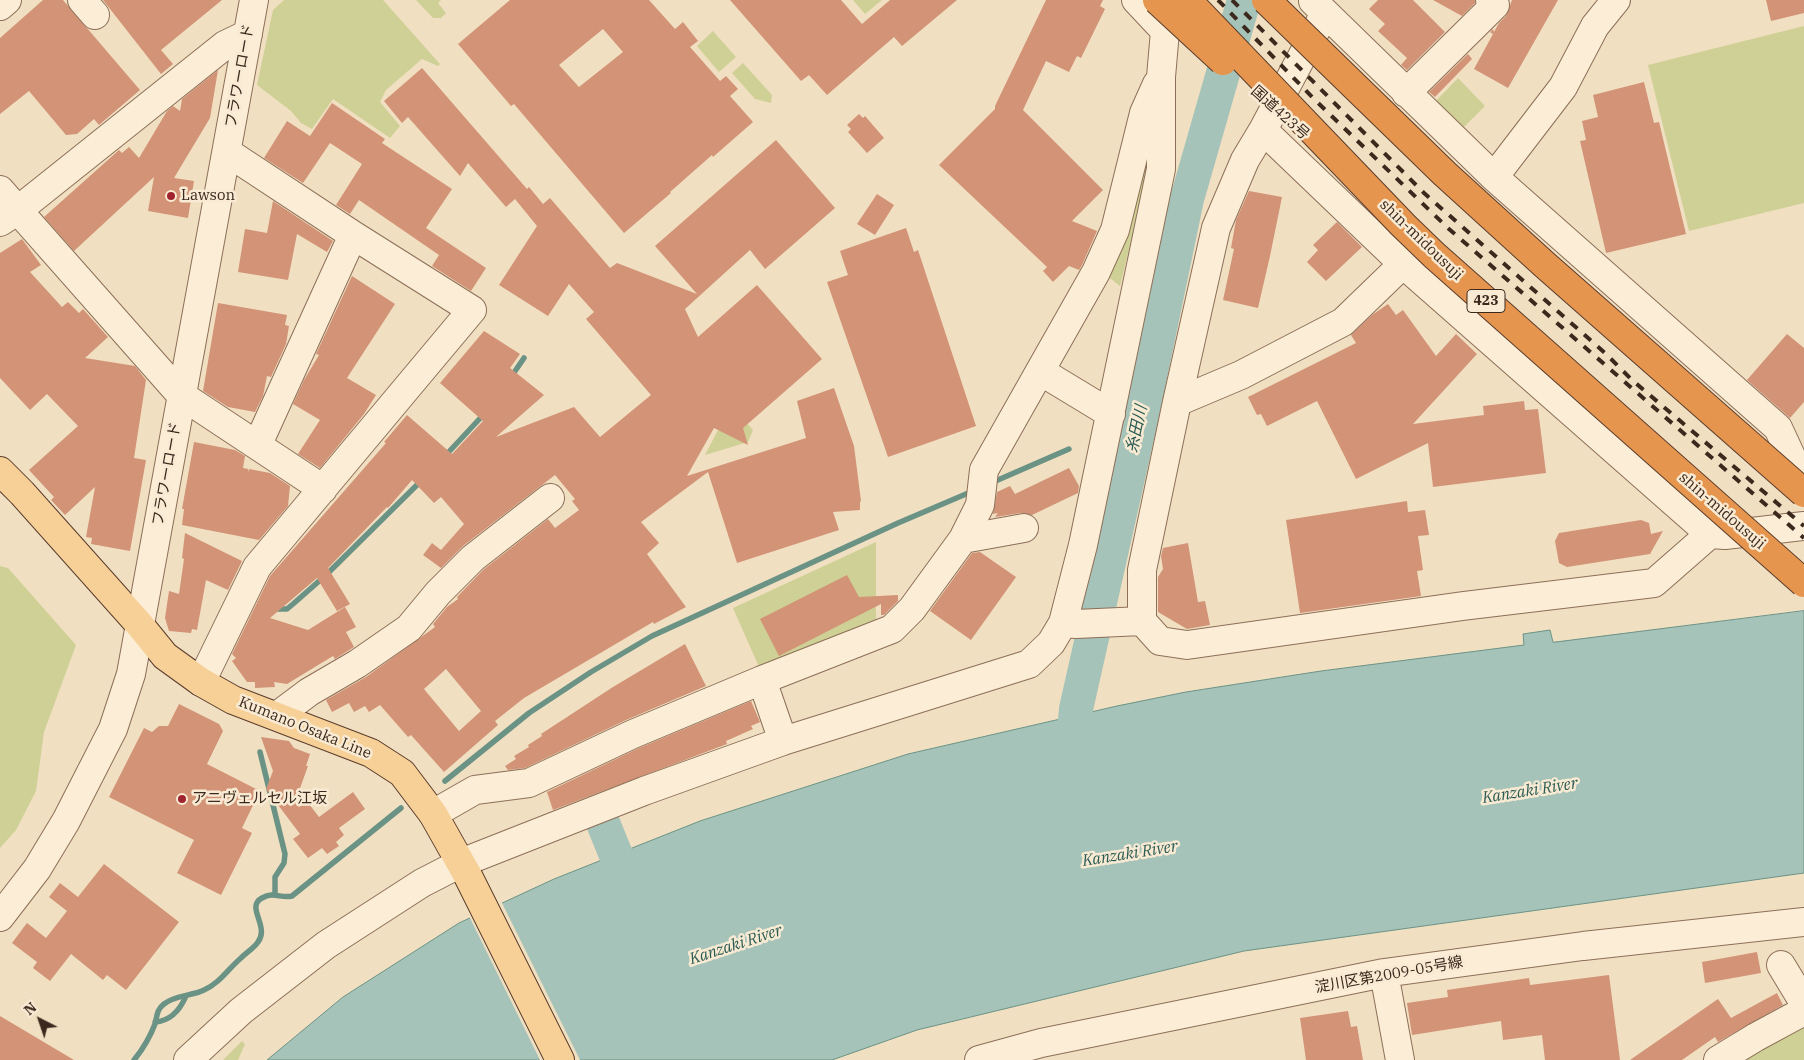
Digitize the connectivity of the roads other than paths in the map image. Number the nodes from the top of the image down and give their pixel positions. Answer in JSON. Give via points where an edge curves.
{"nodes":[{"id":1,"x":7,"y":0,"type":"edge"},
{"id":2,"x":254,"y":0,"type":"edge"},
{"id":3,"x":1136,"y":0,"type":"edge"},
{"id":4,"x":1158,"y":0,"type":"edge"},
{"id":5,"x":1174,"y":0,"type":"edge"},
{"id":6,"x":1188,"y":0,"type":"edge"},
{"id":7,"x":1266,"y":0,"type":"edge"},
{"id":8,"x":1288,"y":0,"type":"edge"},
{"id":9,"x":1490,"y":0,"type":"edge"},
{"id":10,"x":1616,"y":0,"type":"edge"},
{"id":11,"x":0,"y":6,"type":"edge"},
{"id":12,"x":1318,"y":7,"type":"edge"},
{"id":13,"x":1165,"y":31,"type":"junction"},
{"id":14,"x":248,"y":34,"type":"junction"},
{"id":15,"x":1161,"y":77,"type":"junction"},
{"id":16,"x":1406,"y":92,"type":"junction"},
{"id":17,"x":1263,"y":130,"type":"junction"},
{"id":18,"x":227,"y":152,"type":"junction"},
{"id":19,"x":1445,"y":174,"type":"junction"},
{"id":20,"x":1494,"y":177,"type":"junction"},
{"id":21,"x":0,"y":190,"type":"edge"},
{"id":22,"x":9,"y":217,"type":"edge"},
{"id":23,"x":1403,"y":225,"type":"junction"},
{"id":24,"x":353,"y":235,"type":"junction"},
{"id":25,"x":1403,"y":264,"type":"junction"},
{"id":26,"x":1040,"y":371,"type":"junction"},
{"id":27,"x":181,"y":395,"type":"junction"},
{"id":28,"x":1177,"y":402,"type":"junction"},
{"id":29,"x":1110,"y":414,"type":"junction"},
{"id":30,"x":258,"y":444,"type":"junction"},
{"id":31,"x":0,"y":471,"type":"edge"},
{"id":32,"x":1804,"y":484,"type":"edge"},
{"id":33,"x":323,"y":489,"type":"junction"},
{"id":34,"x":1804,"y":493,"type":"edge"},
{"id":35,"x":550,"y":498,"type":"dead end"},
{"id":36,"x":1804,"y":526,"type":"edge"},
{"id":37,"x":1024,"y":528,"type":"dead end"},
{"id":38,"x":1710,"y":534,"type":"junction"},
{"id":39,"x":963,"y":539,"type":"junction"},
{"id":40,"x":1804,"y":583,"type":"edge"},
{"id":41,"x":1133,"y":622,"type":"junction"},
{"id":42,"x":139,"y":624,"type":"junction"},
{"id":43,"x":1069,"y":624,"type":"junction"},
{"id":44,"x":762,"y":680,"type":"junction"},
{"id":45,"x":201,"y":682,"type":"junction"},
{"id":46,"x":277,"y":716,"type":"junction"},
{"id":47,"x":783,"y":741,"type":"junction"},
{"id":48,"x":433,"y":814,"type":"junction"},
{"id":49,"x":465,"y":870,"type":"junction"},
{"id":50,"x":0,"y":918,"type":"edge"},
{"id":51,"x":1804,"y":922,"type":"edge"},
{"id":52,"x":1781,"y":965,"type":"dead end"},
{"id":53,"x":1384,"y":973,"type":"junction"},
{"id":54,"x":1804,"y":1003,"type":"edge"},
{"id":55,"x":1804,"y":1011,"type":"edge"},
{"id":56,"x":188,"y":1060,"type":"edge"},
{"id":57,"x":560,"y":1060,"type":"edge"},
{"id":58,"x":979,"y":1060,"type":"edge"},
{"id":59,"x":1400,"y":1060,"type":"edge"},
{"id":60,"x":1718,"y":1060,"type":"edge"}],
"edges":[{"from":1,"to":11,"type":"street"},
{"from":2,"to":14,"type":"street","name":"フラワーロード"},
{"from":3,"to":13,"type":"street"},
{"from":4,"to":23,"type":"highway","name":"国道423号","number":"423","bridge":true},
{"from":5,"to":13,"type":"street"},
{"from":6,"to":23,"type":"highway","name":"shin-midousuji","number":"423","bridge":true},
{"from":7,"to":19,"type":"highway","bridge":true},
{"from":8,"to":19,"type":"highway","bridge":true},
{"from":9,"to":16,"type":"street","via":[[1495,5]]},
{"from":10,"to":20,"type":"street","via":[[1595,26],[1563,87]]},
{"from":12,"to":16,"type":"street"},
{"from":12,"to":17,"type":"street"},
{"from":13,"to":15,"type":"street"},
{"from":14,"to":18,"type":"street","name":"フラワーロード"},
{"from":14,"to":22,"type":"street","via":[[226,45]]},
{"from":15,"to":26,"type":"street","via":[[1144,113],[1115,230],[1096,272]]},
{"from":15,"to":29,"type":"street","via":[[1161,169]]},
{"from":16,"to":20,"type":"street"},
{"from":17,"to":25,"type":"street"},
{"from":17,"to":28,"type":"street","via":[[1245,160],[1216,228]]},
{"from":18,"to":24,"type":"street"},
{"from":18,"to":27,"type":"street","name":"フラワーロード"},
{"from":19,"to":34,"type":"highway","bridge":true},
{"from":20,"to":32,"type":"street","via":[[1778,428]]},
{"from":21,"to":22,"type":"street"},
{"from":22,"to":27,"type":"street"},
{"from":23,"to":40,"type":"highway","name":"shin-midousuji","number":"423","bridge":true},
{"from":24,"to":30,"type":"street"},
{"from":24,"to":33,"type":"street","via":[[472,310]]},
{"from":25,"to":28,"type":"street","via":[[1343,322],[1241,375]]},
{"from":25,"to":38,"type":"street"},
{"from":26,"to":29,"type":"street"},
{"from":26,"to":39,"type":"street","via":[[984,470],[980,505]]},
{"from":27,"to":30,"type":"street"},
{"from":27,"to":42,"type":"street","name":"フラワーロード"},
{"from":28,"to":41,"type":"street"},
{"from":29,"to":43,"type":"street"},
{"from":30,"to":33,"type":"street"},
{"from":31,"to":42,"type":"main road","name":"Kumano Osaka Line"},
{"from":33,"to":45,"type":"street","via":[[257,567]]},
{"from":35,"to":46,"type":"street","via":[[473,558],[409,628]]},
{"from":36,"to":38,"type":"street"},
{"from":37,"to":39,"type":"street"},
{"from":38,"to":41,"type":"street","via":[[1654,583],[1462,606],[1188,645],[1160,641]]},
{"from":39,"to":44,"type":"street","via":[[912,609],[892,628]]},
{"from":41,"to":43,"type":"street"},
{"from":42,"to":45,"type":"main road","name":"Kumano Osaka Line","via":[[165,656]]},
{"from":42,"to":50,"type":"street","name":"フラワーロード","via":[[131,674],[113,729],[66,821],[37,869]]},
{"from":43,"to":47,"type":"street","via":[[1029,664]]},
{"from":44,"to":47,"type":"street"},
{"from":44,"to":48,"type":"street","via":[[633,734],[529,783],[475,790]]},
{"from":45,"to":46,"type":"main road","name":"Kumano Osaka Line","via":[[233,700]]},
{"from":46,"to":48,"type":"main road","name":"Kumano Osaka Line","via":[[371,753],[402,773]]},
{"from":47,"to":49,"type":"street","via":[[644,790]]},
{"from":48,"to":49,"type":"main road","name":"Kumano Osaka Line"},
{"from":49,"to":56,"type":"street","via":[[422,883],[326,945],[241,1011]]},
{"from":49,"to":57,"type":"main road","name":"Kumano Osaka Line"},
{"from":51,"to":53,"type":"street","name":"淀川区第2009-05号線","via":[[1583,946]]},
{"from":52,"to":54,"type":"street"},
{"from":53,"to":58,"type":"street","name":"淀川区第2009-05号線","via":[[1041,1043]]},
{"from":53,"to":59,"type":"street"},
{"from":55,"to":60,"type":"street"}]}
